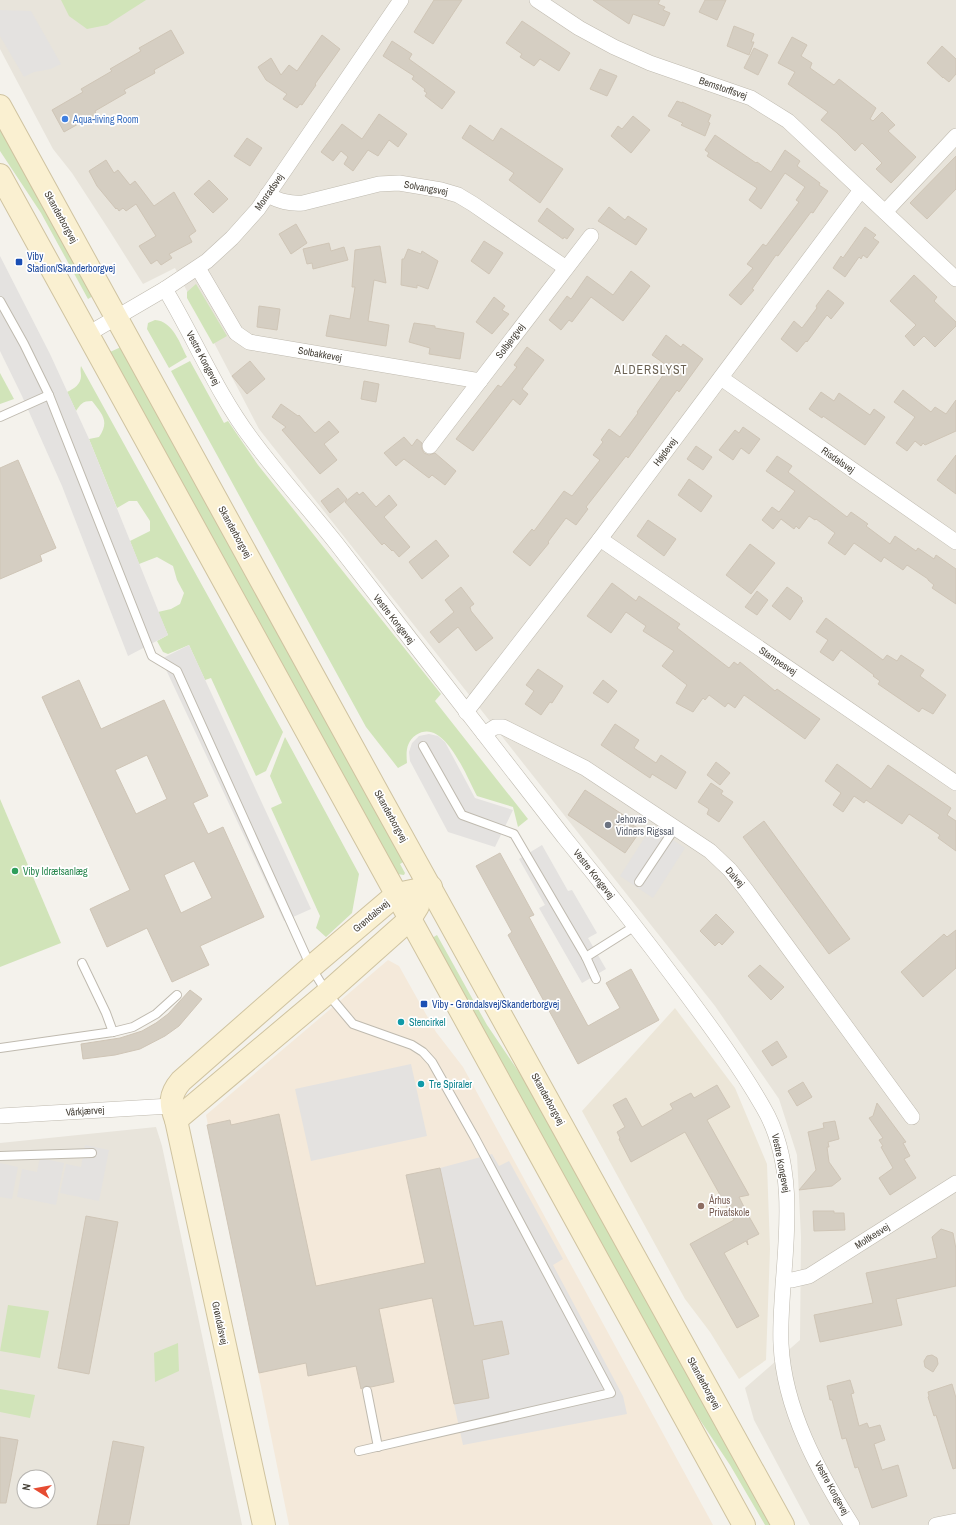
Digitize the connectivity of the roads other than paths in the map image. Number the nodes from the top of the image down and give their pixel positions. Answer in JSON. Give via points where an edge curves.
{"nodes":[{"id":1,"x":401,"y":0,"type":"edge"},
{"id":2,"x":537,"y":0,"type":"edge"},
{"id":3,"x":0,"y":106,"type":"edge"},
{"id":4,"x":956,"y":136,"type":"edge"},
{"id":5,"x":0,"y":175,"type":"edge"},
{"id":6,"x":861,"y":190,"type":"junction"},
{"id":7,"x":267,"y":195,"type":"junction"},
{"id":8,"x":885,"y":212,"type":"junction"},
{"id":9,"x":591,"y":236,"type":"dead end"},
{"id":10,"x":198,"y":268,"type":"junction"},
{"id":11,"x":566,"y":268,"type":"junction"},
{"id":12,"x":955,"y":277,"type":"edge"},
{"id":13,"x":166,"y":289,"type":"junction"},
{"id":14,"x":0,"y":301,"type":"edge"},
{"id":15,"x":117,"y":318,"type":"junction"},
{"id":16,"x":88,"y":334,"type":"junction"},
{"id":17,"x":721,"y":378,"type":"junction"},
{"id":18,"x":480,"y":381,"type":"junction"},
{"id":19,"x":49,"y":395,"type":"junction"},
{"id":20,"x":0,"y":417,"type":"edge"},
{"id":21,"x":430,"y":446,"type":"dead end"},
{"id":22,"x":600,"y":539,"type":"junction"},
{"id":23,"x":956,"y":542,"type":"edge"},
{"id":24,"x":466,"y":712,"type":"junction"},
{"id":25,"x":484,"y":734,"type":"junction"},
{"id":26,"x":423,"y":746,"type":"dead end"},
{"id":27,"x":956,"y":783,"type":"edge"},
{"id":28,"x":675,"y":828,"type":"junction"},
{"id":29,"x":639,"y":882,"type":"dead end"},
{"id":30,"x":431,"y":887,"type":"junction"},
{"id":31,"x":397,"y":894,"type":"junction"},
{"id":32,"x":410,"y":919,"type":"junction"},
{"id":33,"x":635,"y":926,"type":"junction"},
{"id":34,"x":586,"y":957,"type":"junction"},
{"id":35,"x":82,"y":963,"type":"dead end"},
{"id":36,"x":311,"y":967,"type":"junction"},
{"id":37,"x":596,"y":979,"type":"dead end"},
{"id":38,"x":326,"y":993,"type":"junction"},
{"id":39,"x":177,"y":995,"type":"dead end"},
{"id":40,"x":113,"y":1032,"type":"junction"},
{"id":41,"x":0,"y":1048,"type":"edge"},
{"id":42,"x":174,"y":1113,"type":"junction"},
{"id":43,"x":0,"y":1116,"type":"edge"},
{"id":44,"x":912,"y":1117,"type":"dead end"},
{"id":45,"x":92,"y":1153,"type":"dead end"},
{"id":46,"x":0,"y":1156,"type":"edge"},
{"id":47,"x":956,"y":1183,"type":"edge"},
{"id":48,"x":784,"y":1279,"type":"junction"},
{"id":49,"x":366,"y":1391,"type":"dead end"},
{"id":50,"x":378,"y":1447,"type":"junction"},
{"id":51,"x":360,"y":1451,"type":"dead end"},
{"id":52,"x":956,"y":1521,"type":"edge"},
{"id":53,"x":264,"y":1525,"type":"edge"},
{"id":54,"x":744,"y":1525,"type":"edge"},
{"id":55,"x":783,"y":1525,"type":"edge"},
{"id":56,"x":852,"y":1525,"type":"edge"},
{"id":57,"x":936,"y":1525,"type":"edge"}],
"edges":[{"from":1,"to":7,"type":"street","name":"Monradsvej"},
{"from":2,"to":6,"type":"street","name":"Bernstorffsvej","via":[[578,28],[614,47],[650,63],[751,98],[788,121]]},
{"from":3,"to":15,"type":"main road","name":"Skanderborgvej"},
{"from":4,"to":8,"type":"street"},
{"from":5,"to":16,"type":"main road"},
{"from":6,"to":8,"type":"street","name":"Bernstorffsvej"},
{"from":6,"to":17,"type":"street","name":"Højdevej"},
{"from":7,"to":10,"type":"street","name":"Monradsvej","via":[[232,238]]},
{"from":7,"to":11,"type":"street","name":"Solvangsvej","via":[[291,204],[303,203],[379,184],[399,183],[458,194]]},
{"from":8,"to":12,"type":"street","name":"Bernstorffsvej"},
{"from":9,"to":11,"type":"street","name":"Solbjergvej"},
{"from":10,"to":13,"type":"street","name":"Monradsvej"},
{"from":10,"to":18,"type":"street","name":"Solbakkevej","via":[[236,333],[249,342]]},
{"from":11,"to":18,"type":"street","name":"Solbjergvej"},
{"from":13,"to":15,"type":"street","name":"Monradsvej"},
{"from":13,"to":24,"type":"street","name":"Vestre Kongevej","via":[[223,396],[252,440]]},
{"from":14,"to":19,"type":"lane"},
{"from":15,"to":16,"type":"street","name":"Monradsvej"},
{"from":15,"to":30,"type":"main road","name":"Skanderborgvej"},
{"from":16,"to":31,"type":"main road"},
{"from":17,"to":22,"type":"street","name":"Højdevej"},
{"from":17,"to":23,"type":"street","name":"Risdalsvej"},
{"from":18,"to":21,"type":"street","name":"Solbjergvej"},
{"from":19,"to":20,"type":"lane"},
{"from":19,"to":36,"type":"lane","via":[[152,656],[177,671]]},
{"from":22,"to":24,"type":"street","name":"Højdevej"},
{"from":22,"to":27,"type":"street","name":"Stampesvej"},
{"from":24,"to":25,"type":"street","name":"Vestre Kongevej"},
{"from":25,"to":28,"type":"street","name":"Dalvej","via":[[503,727],[585,768]]},
{"from":25,"to":33,"type":"street","name":"Vestre Kongevej"},
{"from":26,"to":34,"type":"lane","via":[[462,815],[514,834]]},
{"from":28,"to":29,"type":"lane"},
{"from":28,"to":44,"type":"street","name":"Dalvej","via":[[710,851],[730,870]]},
{"from":30,"to":31,"type":"main road","name":"Grøndalsvej"},
{"from":30,"to":32,"type":"main road"},
{"from":30,"to":55,"type":"main road","name":"Skanderborgvej"},
{"from":31,"to":32,"type":"main road"},
{"from":31,"to":36,"type":"main road","name":"Grøndalsvej"},
{"from":32,"to":38,"type":"main road"},
{"from":32,"to":54,"type":"main road"},
{"from":33,"to":34,"type":"lane"},
{"from":33,"to":48,"type":"street","name":"Vestre Kongevej","via":[[725,1046],[765,1110],[777,1135],[787,1192]]},
{"from":34,"to":37,"type":"lane"},
{"from":35,"to":40,"type":"lane"},
{"from":36,"to":38,"type":"lane"},
{"from":36,"to":42,"type":"main road","name":"Grøndalsvej","via":[[176,1086],[172,1094]]},
{"from":38,"to":42,"type":"main road"},
{"from":38,"to":50,"type":"lane","via":[[353,1024],[412,1045],[432,1062],[611,1392]]},
{"from":39,"to":40,"type":"lane","via":[[156,1014],[134,1027]]},
{"from":40,"to":41,"type":"lane"},
{"from":42,"to":43,"type":"street","name":"Vårkjærvej"},
{"from":42,"to":53,"type":"main road","name":"Grøndalsvej"},
{"from":45,"to":46,"type":"lane"},
{"from":47,"to":48,"type":"street","name":"Moltkesvej","via":[[809,1276]]},
{"from":48,"to":56,"type":"street","name":"Vestre Kongevej","via":[[781,1346],[784,1376],[794,1411],[810,1449]]},
{"from":49,"to":50,"type":"lane"},
{"from":50,"to":51,"type":"lane"},
{"from":52,"to":57,"type":"street"}]}
